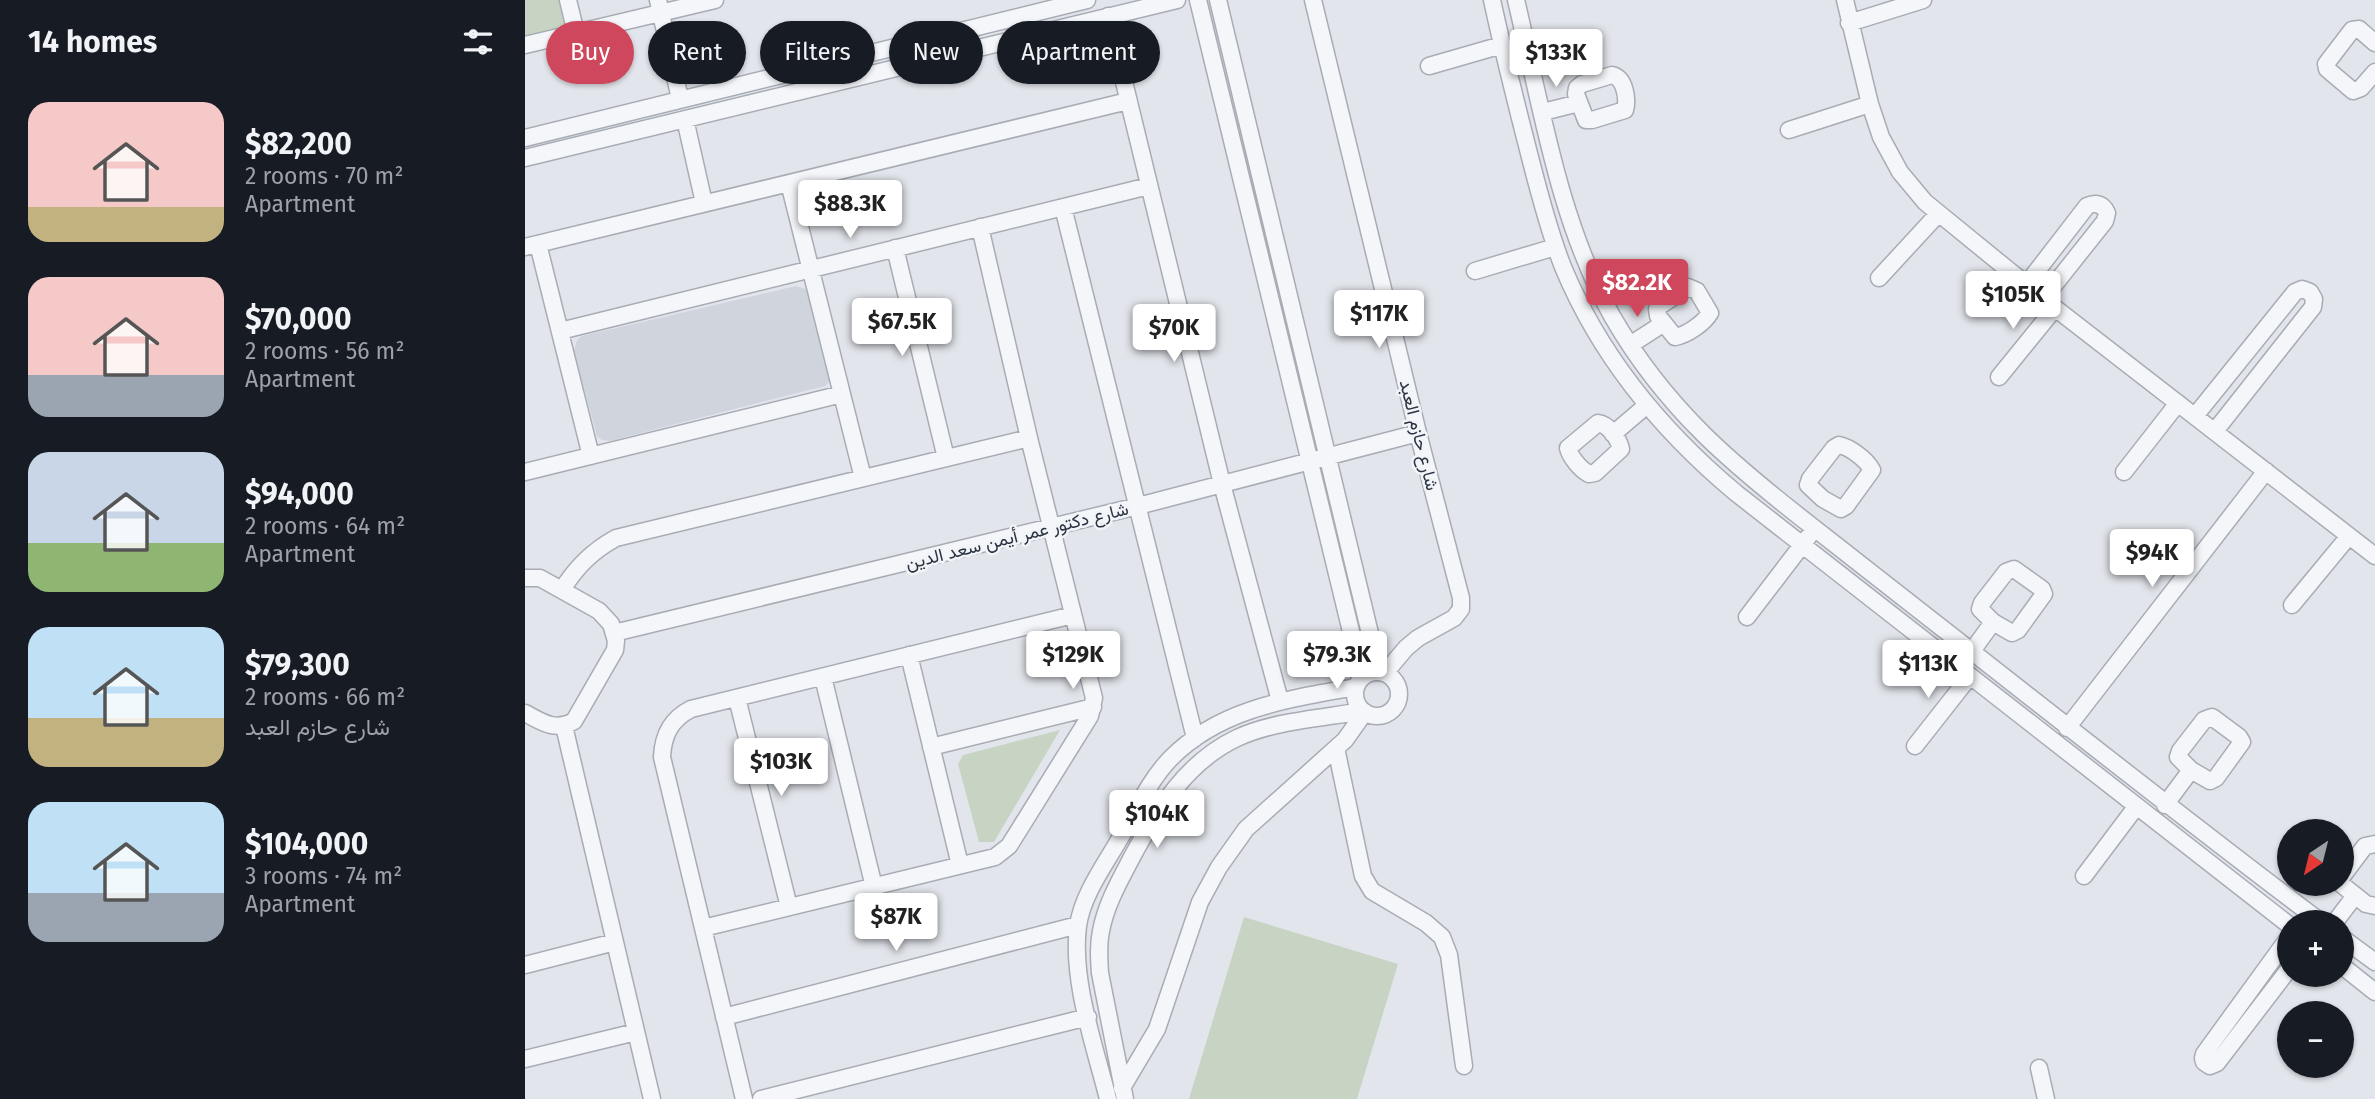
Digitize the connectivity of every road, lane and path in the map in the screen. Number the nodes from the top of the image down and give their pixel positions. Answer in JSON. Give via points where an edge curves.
{"nodes":[{"id":1,"x":568,"y":0,"type":"edge"},
{"id":2,"x":715,"y":0,"type":"edge"},
{"id":3,"x":1087,"y":0,"type":"edge"},
{"id":4,"x":1177,"y":0,"type":"edge"},
{"id":5,"x":1198,"y":0,"type":"edge"},
{"id":6,"x":1218,"y":0,"type":"edge"},
{"id":7,"x":1313,"y":0,"type":"edge"},
{"id":8,"x":1492,"y":0,"type":"edge"},
{"id":9,"x":1516,"y":0,"type":"edge"},
{"id":10,"x":1845,"y":0,"type":"edge"},
{"id":11,"x":1923,"y":0,"type":"edge"},
{"id":12,"x":659,"y":7,"type":"edge"},
{"id":13,"x":1108,"y":16,"type":"junction"},
{"id":14,"x":573,"y":21,"type":"edge"},
{"id":15,"x":614,"y":21,"type":"edge"},
{"id":16,"x":1849,"y":23,"type":"junction"},
{"id":17,"x":546,"y":40,"type":"edge"},
{"id":18,"x":2375,"y":43,"type":"edge"},
{"id":19,"x":525,"y":45,"type":"edge"},
{"id":20,"x":1502,"y":45,"type":"junction"},
{"id":21,"x":1429,"y":66,"type":"dead end"},
{"id":22,"x":2375,"y":72,"type":"edge"},
{"id":23,"x":680,"y":99,"type":"junction"},
{"id":24,"x":1128,"y":101,"type":"junction"},
{"id":25,"x":1579,"y":103,"type":"dead end"},
{"id":26,"x":1870,"y":104,"type":"junction"},
{"id":27,"x":1543,"y":112,"type":"junction"},
{"id":28,"x":685,"y":119,"type":"junction"},
{"id":29,"x":1789,"y":130,"type":"dead end"},
{"id":30,"x":525,"y":138,"type":"edge"},
{"id":31,"x":525,"y":158,"type":"edge"},
{"id":32,"x":789,"y":183,"type":"junction"},
{"id":33,"x":1149,"y":186,"type":"junction"},
{"id":34,"x":704,"y":203,"type":"junction"},
{"id":35,"x":1063,"y":207,"type":"junction"},
{"id":36,"x":1938,"y":214,"type":"junction"},
{"id":37,"x":980,"y":227,"type":"junction"},
{"id":38,"x":532,"y":246,"type":"edge"},
{"id":39,"x":1555,"y":247,"type":"junction"},
{"id":40,"x":895,"y":248,"type":"junction"},
{"id":41,"x":811,"y":269,"type":"junction"},
{"id":42,"x":1475,"y":271,"type":"dead end"},
{"id":43,"x":1879,"y":278,"type":"dead end"},
{"id":44,"x":2026,"y":285,"type":"junction"},
{"id":45,"x":2049,"y":303,"type":"junction"},
{"id":46,"x":1664,"y":323,"type":"dead end"},
{"id":47,"x":2267,"y":326,"type":"junction"},
{"id":48,"x":560,"y":331,"type":"junction"},
{"id":49,"x":2286,"y":341,"type":"junction"},
{"id":50,"x":1630,"y":345,"type":"junction"},
{"id":51,"x":1999,"y":377,"type":"dead end"},
{"id":52,"x":842,"y":394,"type":"junction"},
{"id":53,"x":2178,"y":403,"type":"junction"},
{"id":54,"x":1647,"y":405,"type":"junction"},
{"id":55,"x":2195,"y":416,"type":"junction"},
{"id":56,"x":2215,"y":432,"type":"junction"},
{"id":57,"x":1418,"y":433,"type":"junction"},
{"id":58,"x":1613,"y":434,"type":"dead end"},
{"id":59,"x":1029,"y":438,"type":"junction"},
{"id":60,"x":591,"y":456,"type":"junction"},
{"id":61,"x":1327,"y":457,"type":"junction"},
{"id":62,"x":946,"y":458,"type":"junction"},
{"id":63,"x":1310,"y":461,"type":"junction"},
{"id":64,"x":2266,"y":471,"type":"junction"},
{"id":65,"x":525,"y":472,"type":"edge"},
{"id":66,"x":2124,"y":472,"type":"dead end"},
{"id":67,"x":863,"y":478,"type":"junction"},
{"id":68,"x":1222,"y":484,"type":"junction"},
{"id":69,"x":1823,"y":499,"type":"dead end"},
{"id":70,"x":1138,"y":506,"type":"junction"},
{"id":71,"x":1810,"y":525,"type":"junction"},
{"id":72,"x":1052,"y":527,"type":"junction"},
{"id":73,"x":2349,"y":536,"type":"junction"},
{"id":74,"x":1803,"y":545,"type":"junction"},
{"id":75,"x":2373,"y":550,"type":"edge"},
{"id":76,"x":526,"y":575,"type":"edge"},
{"id":77,"x":562,"y":590,"type":"junction"},
{"id":78,"x":2292,"y":605,"type":"dead end"},
{"id":79,"x":1073,"y":615,"type":"junction"},
{"id":80,"x":1747,"y":617,"type":"dead end"},
{"id":81,"x":1993,"y":622,"type":"dead end"},
{"id":82,"x":614,"y":633,"type":"junction"},
{"id":83,"x":1972,"y":651,"type":"junction"},
{"id":84,"x":909,"y":655,"type":"junction"},
{"id":85,"x":1382,"y":672,"type":"junction"},
{"id":86,"x":1970,"y":676,"type":"junction"},
{"id":87,"x":823,"y":677,"type":"junction"},
{"id":88,"x":1359,"y":682,"type":"junction"},
{"id":89,"x":737,"y":698,"type":"junction"},
{"id":90,"x":1280,"y":701,"type":"junction"},
{"id":91,"x":1093,"y":707,"type":"junction"},
{"id":92,"x":1364,"y":712,"type":"junction"},
{"id":93,"x":525,"y":713,"type":"edge"},
{"id":94,"x":564,"y":726,"type":"junction"},
{"id":95,"x":2067,"y":728,"type":"junction"},
{"id":96,"x":1195,"y":738,"type":"junction"},
{"id":97,"x":1915,"y":746,"type":"dead end"},
{"id":98,"x":932,"y":747,"type":"junction"},
{"id":99,"x":1336,"y":748,"type":"junction"},
{"id":100,"x":2191,"y":770,"type":"dead end"},
{"id":101,"x":2165,"y":805,"type":"junction"},
{"id":102,"x":2136,"y":807,"type":"junction"},
{"id":103,"x":2375,"y":844,"type":"edge"},
{"id":104,"x":2354,"y":861,"type":"edge"},
{"id":105,"x":960,"y":866,"type":"junction"},
{"id":106,"x":2084,"y":876,"type":"dead end"},
{"id":107,"x":874,"y":887,"type":"junction"},
{"id":108,"x":2354,"y":897,"type":"joint"},
{"id":109,"x":2375,"y":906,"type":"edge"},
{"id":110,"x":789,"y":907,"type":"junction"},
{"id":111,"x":2305,"y":910,"type":"edge"},
{"id":112,"x":2344,"y":910,"type":"edge"},
{"id":113,"x":2277,"y":916,"type":"edge"},
{"id":114,"x":1078,"y":925,"type":"junction"},
{"id":115,"x":703,"y":928,"type":"junction"},
{"id":116,"x":615,"y":942,"type":"junction"},
{"id":117,"x":2354,"y":947,"type":"edge"},
{"id":118,"x":2277,"y":957,"type":"edge"},
{"id":119,"x":526,"y":962,"type":"edge"},
{"id":120,"x":2375,"y":962,"type":"edge"},
{"id":121,"x":2354,"y":975,"type":"edge"},
{"id":122,"x":2277,"y":982,"type":"edge"},
{"id":123,"x":2375,"y":992,"type":"edge"},
{"id":124,"x":724,"y":1017,"type":"junction"},
{"id":125,"x":1088,"y":1017,"type":"junction"},
{"id":126,"x":636,"y":1032,"type":"junction"},
{"id":127,"x":525,"y":1059,"type":"edge"},
{"id":128,"x":1464,"y":1066,"type":"dead end"},
{"id":129,"x":2039,"y":1068,"type":"dead end"},
{"id":130,"x":1123,"y":1094,"type":"edge"},
{"id":131,"x":652,"y":1099,"type":"edge"},
{"id":132,"x":744,"y":1099,"type":"edge"},
{"id":133,"x":761,"y":1099,"type":"edge"},
{"id":134,"x":1108,"y":1099,"type":"edge"},
{"id":135,"x":2046,"y":1099,"type":"edge"}],
"edges":[{"from":1,"to":14,"type":"street"},
{"from":2,"to":12,"type":"street"},
{"from":3,"to":23,"type":"street"},
{"from":4,"to":13,"type":"street"},
{"from":5,"to":63,"type":"street"},
{"from":6,"to":61,"type":"street"},
{"from":7,"to":57,"type":"street","name":"شارع حازم العبد"},
{"from":8,"to":20,"type":"street"},
{"from":9,"to":27,"type":"street"},
{"from":10,"to":16,"type":"street"},
{"from":11,"to":16,"type":"street"},
{"from":12,"to":15,"type":"street"},
{"from":12,"to":23,"type":"street"},
{"from":13,"to":24,"type":"street"},
{"from":13,"to":28,"type":"street"},
{"from":16,"to":26,"type":"street"},
{"from":17,"to":19,"type":"street"},
{"from":18,"to":22,"type":"street","via":[[2362,31],[2352,30],[2326,64],[2353,91]]},
{"from":20,"to":21,"type":"street"},
{"from":20,"to":39,"type":"street"},
{"from":23,"to":30,"type":"street"},
{"from":24,"to":32,"type":"street"},
{"from":24,"to":33,"type":"street"},
{"from":25,"to":27,"type":"street"},
{"from":26,"to":29,"type":"street"},
{"from":26,"to":36,"type":"street","via":[[1900,172]]},
{"from":27,"to":50,"type":"street","via":[[1580,248]]},
{"from":28,"to":31,"type":"street"},
{"from":28,"to":34,"type":"street"},
{"from":32,"to":34,"type":"street"},
{"from":32,"to":41,"type":"street"},
{"from":33,"to":35,"type":"street"},
{"from":33,"to":68,"type":"street"},
{"from":34,"to":38,"type":"street"},
{"from":35,"to":37,"type":"street"},
{"from":35,"to":70,"type":"street"},
{"from":36,"to":43,"type":"street"},
{"from":36,"to":44,"type":"street"},
{"from":37,"to":40,"type":"street"},
{"from":37,"to":59,"type":"street"},
{"from":38,"to":48,"type":"street"},
{"from":39,"to":42,"type":"street"},
{"from":39,"to":54,"type":"street","via":[[1589,321]]},
{"from":40,"to":41,"type":"street"},
{"from":40,"to":62,"type":"street"},
{"from":41,"to":48,"type":"street"},
{"from":41,"to":52,"type":"street"},
{"from":44,"to":45,"type":"street"},
{"from":44,"to":45,"type":"street","via":[[2087,206],[2101,206],[2107,213],[2105,221]]},
{"from":45,"to":51,"type":"street"},
{"from":45,"to":53,"type":"street"},
{"from":46,"to":50,"type":"street"},
{"from":47,"to":49,"type":"street"},
{"from":47,"to":49,"type":"street","via":[[2295,292],[2310,292],[2313,307]]},
{"from":47,"to":55,"type":"street"},
{"from":48,"to":60,"type":"street"},
{"from":49,"to":56,"type":"street"},
{"from":50,"to":71,"type":"street","via":[[1704,437]]},
{"from":52,"to":60,"type":"street"},
{"from":52,"to":67,"type":"street"},
{"from":53,"to":55,"type":"street"},
{"from":53,"to":66,"type":"street"},
{"from":54,"to":58,"type":"street"},
{"from":54,"to":74,"type":"street","via":[[1714,475]]},
{"from":55,"to":56,"type":"street"},
{"from":56,"to":64,"type":"street"},
{"from":57,"to":61,"type":"street","name":"شارع دكتور عمر أيمن سعد الدين"},
{"from":57,"to":85,"type":"street","name":"شارع حازم العبد","via":[[1461,609],[1412,643]]},
{"from":59,"to":62,"type":"street"},
{"from":59,"to":72,"type":"street"},
{"from":60,"to":65,"type":"street"},
{"from":61,"to":63,"type":"street","name":"شارع دكتور عمر أيمن سعد الدين"},
{"from":61,"to":85,"type":"street"},
{"from":62,"to":67,"type":"street"},
{"from":63,"to":68,"type":"street","name":"شارع دكتور عمر أيمن سعد الدين"},
{"from":63,"to":88,"type":"street"},
{"from":64,"to":73,"type":"street"},
{"from":64,"to":95,"type":"street"},
{"from":67,"to":77,"type":"street","via":[[616,538],[585,559]]},
{"from":68,"to":70,"type":"street","name":"شارع دكتور عمر أيمن سعد الدين"},
{"from":68,"to":90,"type":"street"},
{"from":69,"to":71,"type":"street"},
{"from":70,"to":72,"type":"street","name":"شارع دكتور عمر أيمن سعد الدين"},
{"from":70,"to":96,"type":"street"},
{"from":71,"to":74,"type":"street"},
{"from":71,"to":83,"type":"street"},
{"from":72,"to":79,"type":"street"},
{"from":72,"to":82,"type":"street","name":"شارع دكتور عمر أيمن سعد الدين"},
{"from":73,"to":75,"type":"street"},
{"from":73,"to":78,"type":"street"},
{"from":74,"to":80,"type":"street"},
{"from":74,"to":86,"type":"street"},
{"from":76,"to":77,"type":"street"},
{"from":77,"to":82,"type":"street","via":[[599,611]]},
{"from":79,"to":84,"type":"street"},
{"from":79,"to":91,"type":"street"},
{"from":81,"to":83,"type":"street"},
{"from":82,"to":94,"type":"street","via":[[615,650],[574,720]]},
{"from":83,"to":95,"type":"street"},
{"from":84,"to":87,"type":"street"},
{"from":84,"to":98,"type":"street"},
{"from":85,"to":88,"type":"street"},
{"from":85,"to":92,"type":"street","via":[[1395,681],[1397,703],[1387,714]]},
{"from":86,"to":97,"type":"street"},
{"from":86,"to":102,"type":"street"},
{"from":87,"to":89,"type":"street"},
{"from":87,"to":107,"type":"street"},
{"from":88,"to":90,"type":"street"},
{"from":88,"to":92,"type":"street","via":[[1357,704]]},
{"from":89,"to":110,"type":"street"},
{"from":89,"to":115,"type":"street","via":[[682,714],[666,733],[663,745],[662,757]]},
{"from":90,"to":96,"type":"street","via":[[1235,715]]},
{"from":91,"to":98,"type":"street"},
{"from":91,"to":105,"type":"street","via":[[1009,846],[995,857]]},
{"from":92,"to":99,"type":"street"},
{"from":92,"to":130,"type":"street","via":[[1258,730],[1236,739],[1196,766],[1164,802],[1122,876],[1101,931],[1100,973]]},
{"from":93,"to":94,"type":"street","via":[[548,725]]},
{"from":94,"to":116,"type":"street"},
{"from":95,"to":101,"type":"street"},
{"from":96,"to":114,"type":"street","via":[[1170,759],[1151,784],[1098,877]]},
{"from":98,"to":105,"type":"street"},
{"from":99,"to":128,"type":"street","via":[[1363,876],[1372,891],[1426,923],[1441,937],[1449,955]]},
{"from":99,"to":130,"type":"street","via":[[1246,829],[1219,867],[1201,902],[1157,1029]]},
{"from":100,"to":101,"type":"street"},
{"from":101,"to":111,"type":"street"},
{"from":102,"to":106,"type":"street"},
{"from":102,"to":113,"type":"street"},
{"from":103,"to":104,"type":"street","via":[[2365,846]]},
{"from":105,"to":107,"type":"street"},
{"from":107,"to":110,"type":"street"},
{"from":108,"to":109,"type":"street"},
{"from":108,"to":112,"type":"street"},
{"from":110,"to":115,"type":"street"},
{"from":114,"to":124,"type":"street"},
{"from":114,"to":125,"type":"street","via":[[1081,986]]},
{"from":115,"to":124,"type":"street"},
{"from":116,"to":119,"type":"street"},
{"from":116,"to":126,"type":"street"},
{"from":117,"to":120,"type":"street"},
{"from":118,"to":122,"type":"street","via":[[2234,1028]]},
{"from":121,"to":123,"type":"street"},
{"from":124,"to":132,"type":"street"},
{"from":125,"to":133,"type":"street"},
{"from":125,"to":134,"type":"street"},
{"from":126,"to":127,"type":"street"},
{"from":126,"to":131,"type":"street"},
{"from":129,"to":135,"type":"street"}]}
